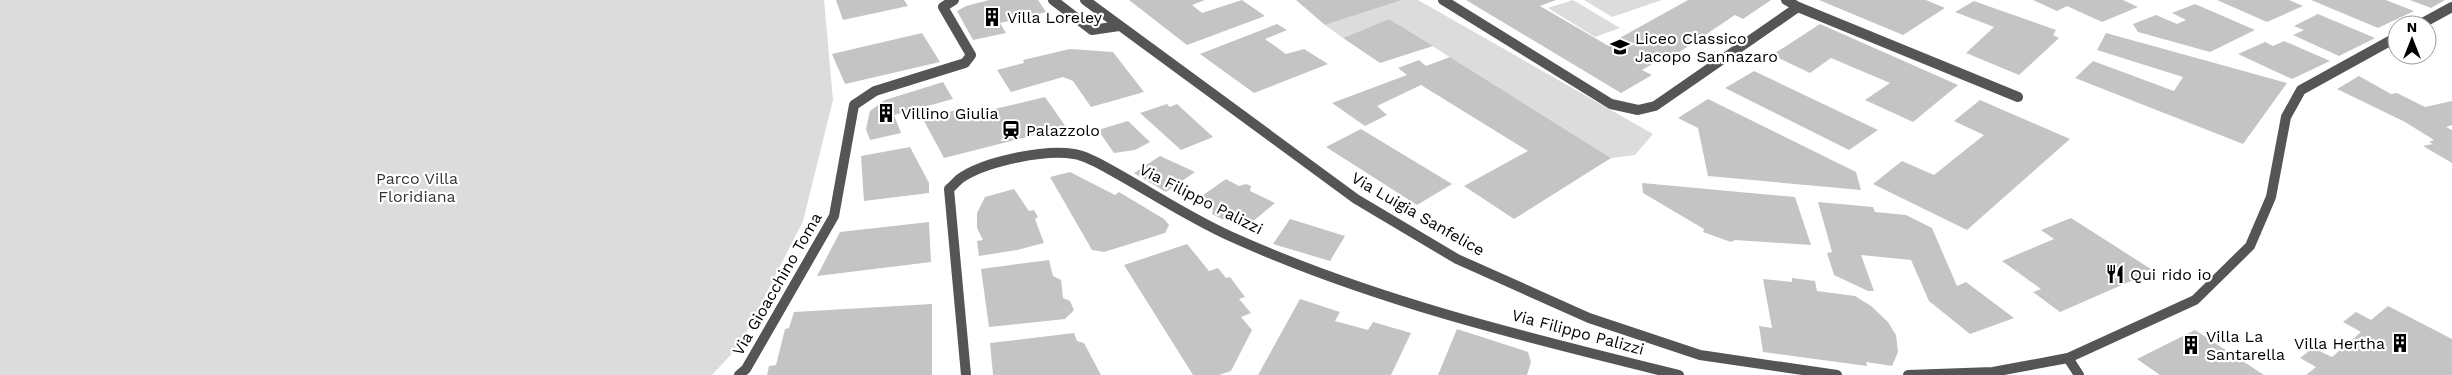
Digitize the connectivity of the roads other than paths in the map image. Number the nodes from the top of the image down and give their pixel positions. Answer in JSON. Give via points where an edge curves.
{"nodes":[{"id":1,"x":954,"y":0,"type":"edge"},
{"id":2,"x":1053,"y":0,"type":"edge"},
{"id":3,"x":1085,"y":0,"type":"edge"},
{"id":4,"x":1443,"y":0,"type":"edge"},
{"id":5,"x":1786,"y":0,"type":"edge"},
{"id":6,"x":1798,"y":7,"type":"junction"},
{"id":7,"x":2452,"y":7,"type":"edge"},
{"id":8,"x":2437,"y":15,"type":"edge"},
{"id":9,"x":1119,"y":26,"type":"junction"},
{"id":10,"x":2387,"y":43,"type":"edge"},
{"id":11,"x":2018,"y":97,"type":"dead end"},
{"id":12,"x":2068,"y":358,"type":"junction"},
{"id":13,"x":739,"y":375,"type":"edge"},
{"id":14,"x":966,"y":375,"type":"edge"},
{"id":15,"x":1679,"y":375,"type":"edge"},
{"id":16,"x":1838,"y":375,"type":"edge"},
{"id":17,"x":1908,"y":375,"type":"edge"},
{"id":18,"x":2079,"y":375,"type":"edge"}],
"edges":[{"from":1,"to":13,"type":"street","name":"Via Gioacchino Toma","via":[[943,7],[971,55],[965,63],[875,91],[854,105],[834,216],[746,370]]},
{"from":2,"to":9,"type":"street","via":[[1092,30]]},
{"from":3,"to":9,"type":"street","name":"Via Luigia Sanfelice"},
{"from":4,"to":6,"type":"street","via":[[1611,104],[1638,110],[1656,106]]},
{"from":5,"to":6,"type":"street"},
{"from":6,"to":11,"type":"street"},
{"from":7,"to":8,"type":"street"},
{"from":9,"to":16,"type":"street","name":"Via Luigia Sanfelice","via":[[1356,199],[1457,259],[1589,318],[1700,355]]},
{"from":10,"to":12,"type":"street","via":[[2301,90],[2286,117],[2270,197],[2250,246],[2195,300]]},
{"from":12,"to":17,"type":"street","via":[[1993,372]]},
{"from":12,"to":18,"type":"street"},
{"from":14,"to":15,"type":"street","name":"Via Filippo Palizzi","via":[[949,189],[964,176],[982,168],[1051,153],[1076,154],[1233,237],[1365,288],[1577,350]]}]}
